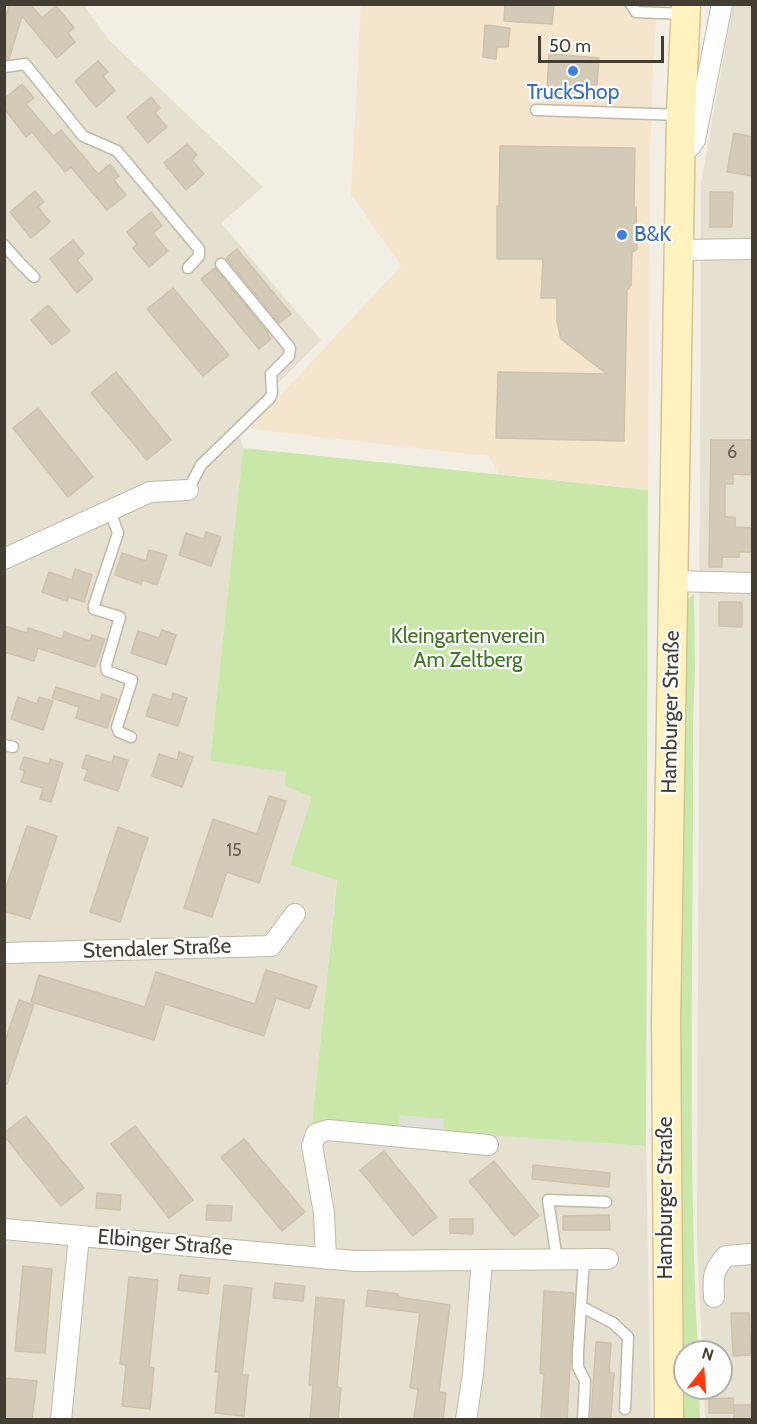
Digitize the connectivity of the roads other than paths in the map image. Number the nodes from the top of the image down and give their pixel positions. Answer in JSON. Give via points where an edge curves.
{"nodes":[{"id":1,"x":631,"y":4,"type":"edge"},
{"id":2,"x":722,"y":4,"type":"edge"},
{"id":3,"x":685,"y":9,"type":"edge"},
{"id":4,"x":4,"y":67,"type":"edge"},
{"id":5,"x":536,"y":110,"type":"dead end"},
{"id":6,"x":681,"y":115,"type":"junction"},
{"id":7,"x":681,"y":149,"type":"junction"},
{"id":8,"x":4,"y":245,"type":"edge"},
{"id":9,"x":753,"y":249,"type":"edge"},
{"id":10,"x":678,"y":250,"type":"junction"},
{"id":11,"x":221,"y":264,"type":"dead end"},
{"id":12,"x":188,"y":268,"type":"dead end"},
{"id":13,"x":34,"y":276,"type":"dead end"},
{"id":14,"x":188,"y":490,"type":"joint"},
{"id":15,"x":110,"y":511,"type":"junction"},
{"id":16,"x":4,"y":559,"type":"edge"},
{"id":17,"x":673,"y":581,"type":"junction"},
{"id":18,"x":753,"y":583,"type":"edge"},
{"id":19,"x":131,"y":736,"type":"dead end"},
{"id":20,"x":295,"y":914,"type":"dead end"},
{"id":21,"x":4,"y":953,"type":"edge"},
{"id":22,"x":488,"y":1145,"type":"dead end"},
{"id":23,"x":606,"y":1202,"type":"dead end"},
{"id":24,"x":4,"y":1229,"type":"edge"},
{"id":25,"x":79,"y":1236,"type":"junction"},
{"id":26,"x":753,"y":1254,"type":"edge"},
{"id":27,"x":326,"y":1259,"type":"junction"},
{"id":28,"x":584,"y":1259,"type":"junction"},
{"id":29,"x":608,"y":1259,"type":"dead end"},
{"id":30,"x":482,"y":1260,"type":"junction"},
{"id":31,"x":557,"y":1260,"type":"junction"},
{"id":32,"x":714,"y":1297,"type":"dead end"},
{"id":33,"x":582,"y":1307,"type":"junction"},
{"id":34,"x":625,"y":1410,"type":"dead end"},
{"id":35,"x":62,"y":1419,"type":"edge"},
{"id":36,"x":466,"y":1419,"type":"edge"},
{"id":37,"x":583,"y":1419,"type":"edge"},
{"id":38,"x":669,"y":1419,"type":"edge"}],
"edges":[{"from":1,"to":3,"type":"lane","via":[[636,12]]},
{"from":2,"to":7,"type":"street","via":[[695,140],[690,147]]},
{"from":3,"to":6,"type":"main road","name":"Hamburger Straße"},
{"from":4,"to":12,"type":"lane","via":[[25,64],[83,136],[117,151],[199,249],[199,256]]},
{"from":5,"to":6,"type":"lane"},
{"from":6,"to":7,"type":"main road","name":"Hamburger Straße"},
{"from":7,"to":10,"type":"main road","name":"Hamburger Straße"},
{"from":8,"to":13,"type":"lane"},
{"from":9,"to":10,"type":"street"},
{"from":10,"to":17,"type":"main road","name":"Hamburger Straße"},
{"from":11,"to":14,"type":"lane","via":[[290,348],[289,356],[271,374],[270,398],[201,465]]},
{"from":14,"to":15,"type":"street","via":[[150,492]]},
{"from":15,"to":16,"type":"street"},
{"from":15,"to":19,"type":"lane","via":[[118,533],[94,609],[120,618],[106,671],[132,680],[117,727],[118,732]]},
{"from":17,"to":18,"type":"street"},
{"from":17,"to":38,"type":"main road","name":"Hamburger Straße","via":[[666,1020]]},
{"from":20,"to":21,"type":"street","name":"Stendaler Straße","via":[[271,946]]},
{"from":22,"to":27,"type":"street","via":[[328,1130],[316,1134],[312,1146],[324,1212]]},
{"from":23,"to":31,"type":"lane","via":[[548,1200]]},
{"from":24,"to":25,"type":"street","name":"Elbinger Straße"},
{"from":25,"to":27,"type":"street","name":"Elbinger Straße"},
{"from":25,"to":35,"type":"street"},
{"from":26,"to":32,"type":"street","via":[[726,1256],[718,1264],[713,1274]]},
{"from":27,"to":30,"type":"street","name":"Elbinger Straße"},
{"from":28,"to":29,"type":"street","name":"Elbinger Straße"},
{"from":28,"to":31,"type":"street","name":"Elbinger Straße"},
{"from":28,"to":33,"type":"lane"},
{"from":30,"to":31,"type":"street","name":"Elbinger Straße"},
{"from":30,"to":36,"type":"street"},
{"from":33,"to":34,"type":"lane","via":[[613,1323],[628,1337]]},
{"from":33,"to":37,"type":"lane","via":[[578,1367],[585,1381]]}]}
